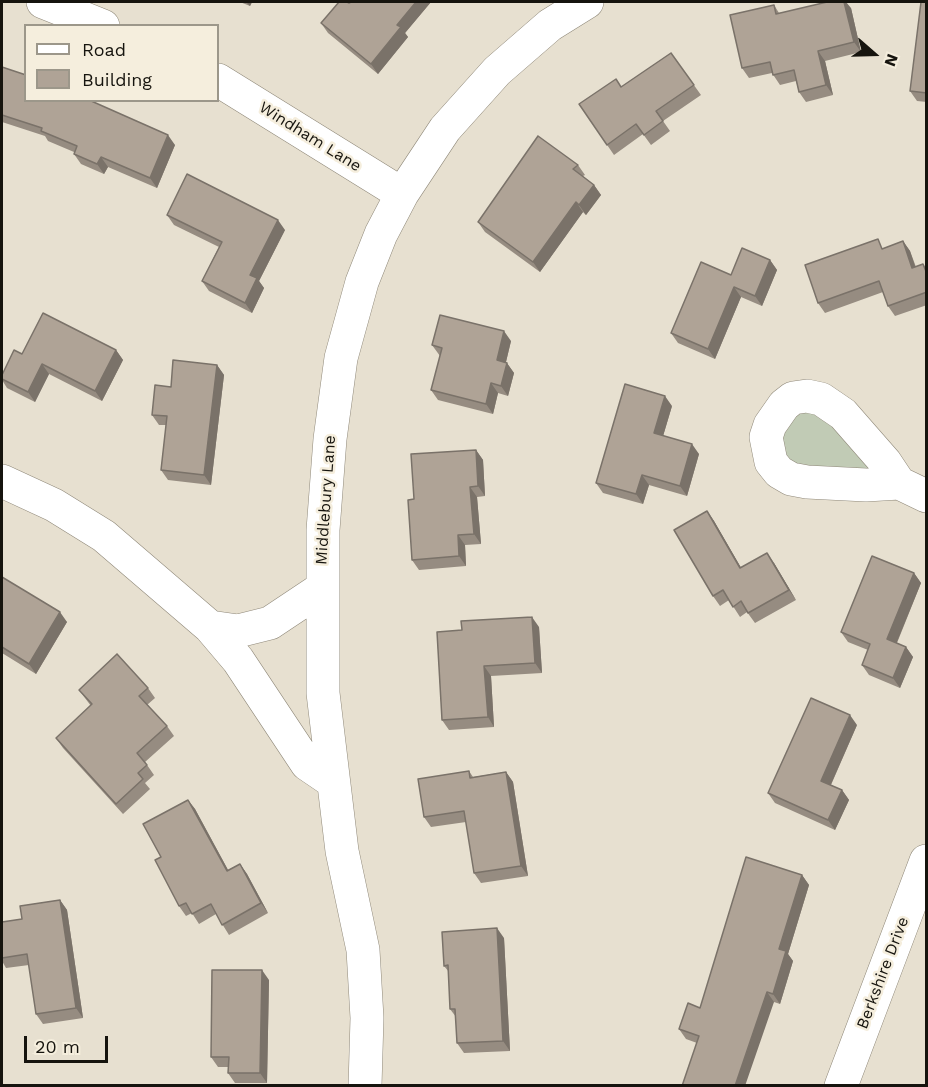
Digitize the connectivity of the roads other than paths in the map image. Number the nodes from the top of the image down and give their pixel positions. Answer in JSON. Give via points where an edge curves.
{"nodes":[{"id":1,"x":43,"y":2,"type":"edge"},
{"id":2,"x":587,"y":2,"type":"edge"},
{"id":3,"x":98,"y":24,"type":"edge"},
{"id":4,"x":219,"y":81,"type":"edge"},
{"id":5,"x":402,"y":194,"type":"junction"},
{"id":6,"x":2,"y":481,"type":"edge"},
{"id":7,"x":321,"y":590,"type":"junction"},
{"id":8,"x":210,"y":627,"type":"junction"},
{"id":9,"x":332,"y":781,"type":"junction"},
{"id":10,"x":927,"y":861,"type":"edge"},
{"id":11,"x":365,"y":1086,"type":"edge"},
{"id":12,"x":841,"y":1086,"type":"edge"}],
"edges":[{"from":1,"to":3,"type":"street"},
{"from":2,"to":5,"type":"street","name":"Middlebury Lane","via":[[550,25],[497,71],[445,129]]},
{"from":4,"to":5,"type":"street","name":"Windham Lane"},
{"from":5,"to":7,"type":"street","name":"Middlebury Lane","via":[[362,282],[341,358],[330,439]]},
{"from":6,"to":8,"type":"street","via":[[54,505],[104,536]]},
{"from":7,"to":8,"type":"street","via":[[270,623],[238,631]]},
{"from":7,"to":9,"type":"street","name":"Middlebury Lane","via":[[323,693]]},
{"from":8,"to":9,"type":"street","via":[[238,660],[307,764]]},
{"from":9,"to":11,"type":"street","name":"Middlebury Lane","via":[[363,950],[368,1018]]},
{"from":10,"to":12,"type":"street","name":"Berkshire Drive"}]}
